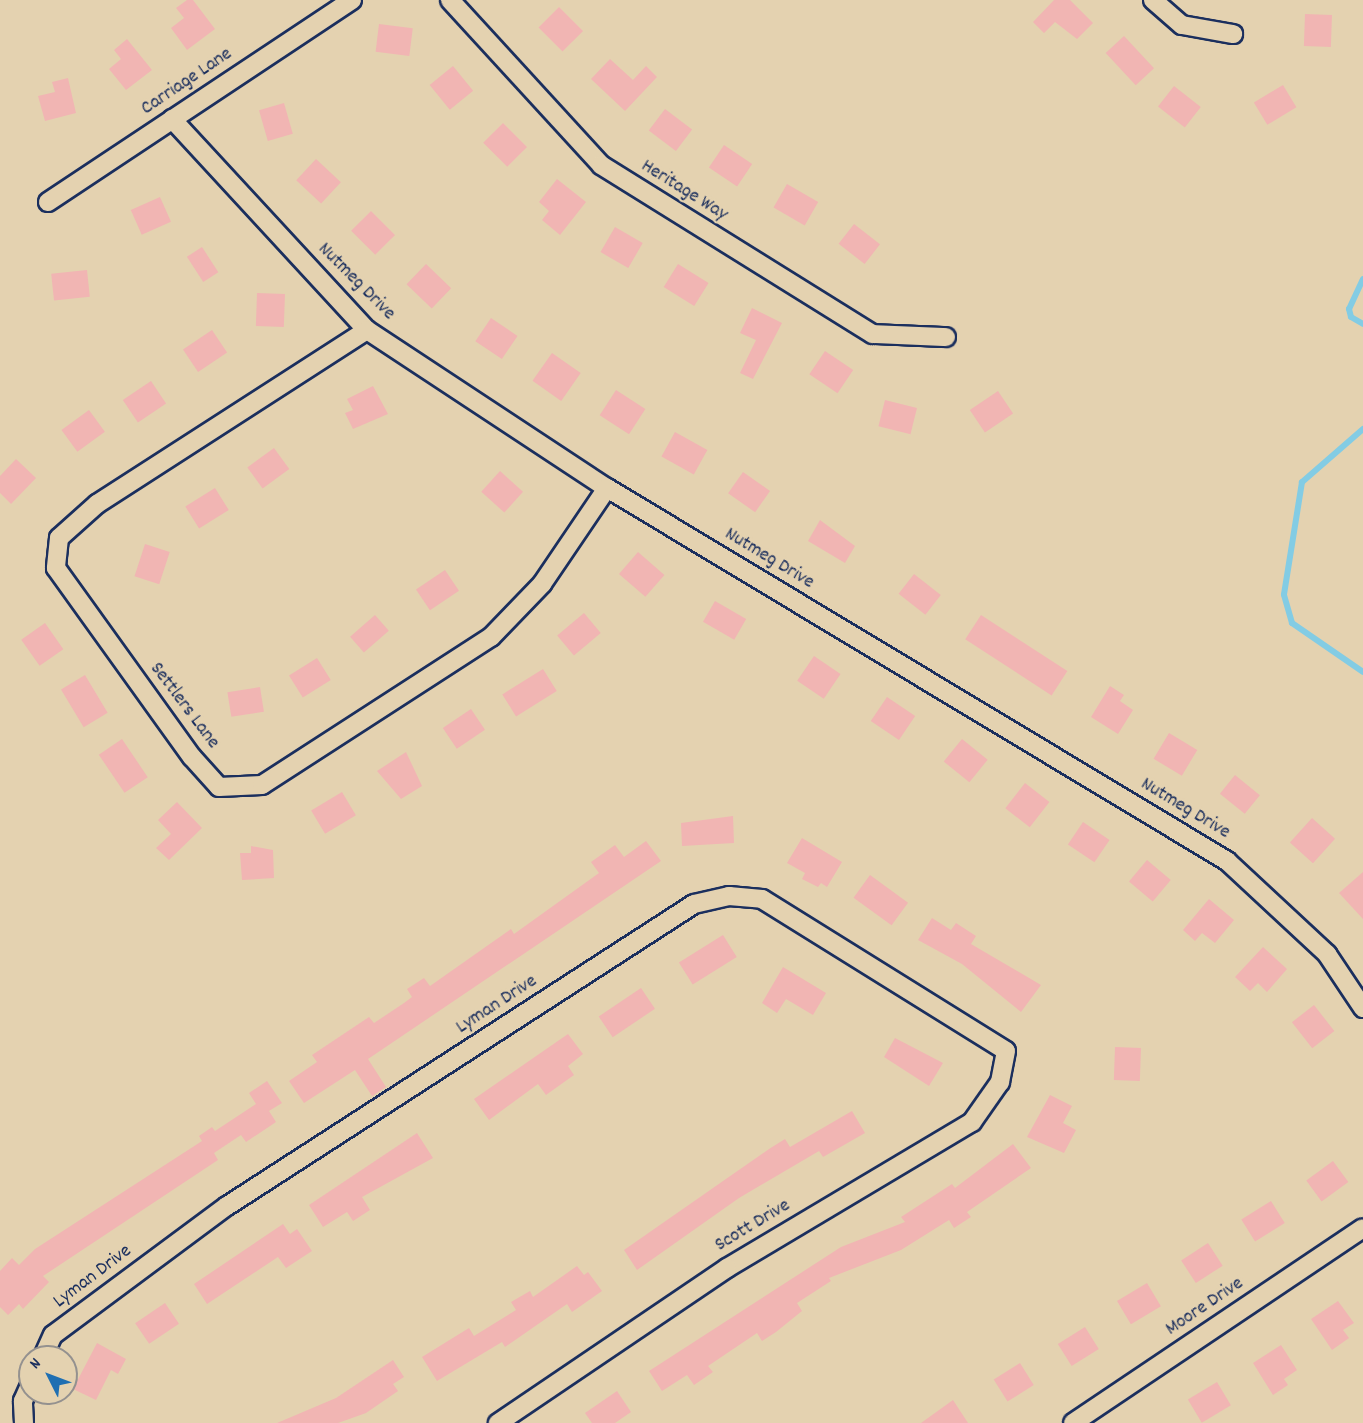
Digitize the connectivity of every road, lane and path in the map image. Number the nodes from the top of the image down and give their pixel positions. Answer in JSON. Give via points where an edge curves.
{"nodes":[{"id":1,"x":352,"y":0,"type":"edge"},
{"id":2,"x":450,"y":0,"type":"edge"},
{"id":3,"x":1153,"y":0,"type":"edge"},
{"id":4,"x":1233,"y":34,"type":"dead end"},
{"id":5,"x":172,"y":119,"type":"junction"},
{"id":6,"x":48,"y":202,"type":"dead end"},
{"id":7,"x":367,"y":330,"type":"junction"},
{"id":8,"x":946,"y":337,"type":"dead end"},
{"id":9,"x":607,"y":488,"type":"junction"},
{"id":10,"x":1363,"y":1008,"type":"edge"},
{"id":11,"x":1006,"y":1051,"type":"joint"},
{"id":12,"x":1363,"y":1228,"type":"edge"},
{"id":13,"x":48,"y":1345,"type":"edge"},
{"id":14,"x":23,"y":1405,"type":"edge"},
{"id":15,"x":24,"y":1423,"type":"edge"},
{"id":16,"x":498,"y":1423,"type":"edge"},
{"id":17,"x":1073,"y":1423,"type":"edge"}],
"edges":[{"from":1,"to":5,"type":"street","name":"Carriage Lane"},
{"from":2,"to":8,"type":"street","name":"Heritage Way","via":[[601,165],[873,334]]},
{"from":3,"to":4,"type":"street","via":[[1182,25]]},
{"from":5,"to":6,"type":"street","name":"Carriage Lane"},
{"from":5,"to":7,"type":"street","name":"Nutmeg Drive"},
{"from":7,"to":9,"type":"street","name":"Nutmeg Drive"},
{"from":7,"to":9,"type":"street","name":"Settlers Lane","via":[[98,504],[59,538],[56,568],[192,757],[219,787],[262,785],[490,637],[542,584]]},
{"from":9,"to":10,"type":"street","name":"Nutmeg Drive","via":[[1227,861],[1327,954]]},
{"from":11,"to":13,"type":"street","name":"Lyman Drive","via":[[762,899],[729,896],[694,904],[227,1206],[53,1335]]},
{"from":11,"to":16,"type":"street","name":"Scott Drive","via":[[1000,1082],[972,1122],[727,1268]]},
{"from":12,"to":17,"type":"street","name":"Moore Drive"},
{"from":14,"to":15,"type":"street"}]}
